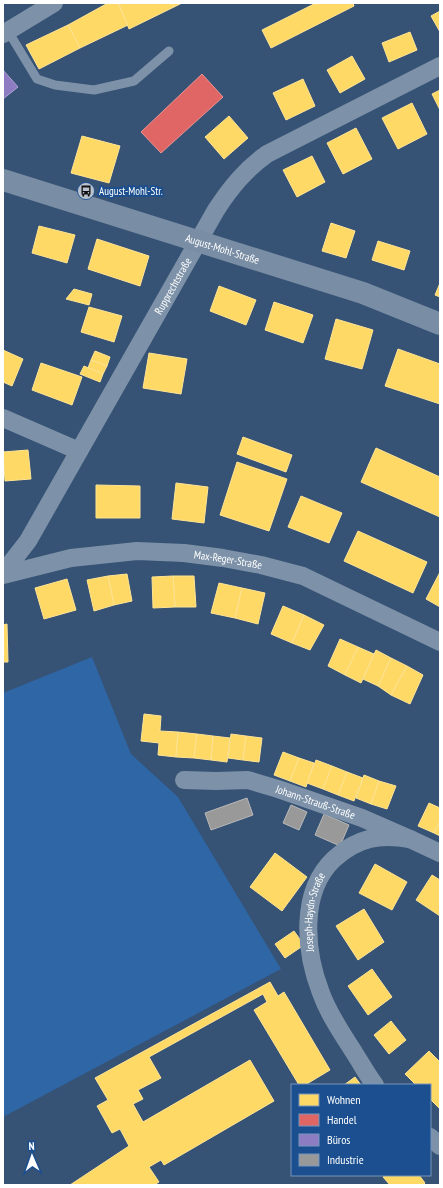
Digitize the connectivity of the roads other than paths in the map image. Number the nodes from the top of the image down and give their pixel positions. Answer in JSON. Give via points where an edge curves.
{"nodes":[{"id":1,"x":54,"y":3,"type":"edge"},
{"id":2,"x":5,"y":32,"type":"edge"},
{"id":3,"x":168,"y":51,"type":"dead end"},
{"id":4,"x":440,"y":66,"type":"edge"},
{"id":5,"x":3,"y":180,"type":"edge"},
{"id":6,"x":199,"y":242,"type":"junction"},
{"id":7,"x":440,"y":324,"type":"edge"},
{"id":8,"x":3,"y":418,"type":"edge"},
{"id":9,"x":79,"y":451,"type":"junction"},
{"id":10,"x":3,"y":574,"type":"edge"},
{"id":11,"x":440,"y":642,"type":"edge"},
{"id":12,"x":184,"y":780,"type":"dead end"},
{"id":13,"x":410,"y":839,"type":"junction"},
{"id":14,"x":440,"y":853,"type":"edge"},
{"id":15,"x":374,"y":1084,"type":"edge"},
{"id":16,"x":431,"y":1138,"type":"edge"},
{"id":17,"x":440,"y":1146,"type":"edge"}],
"edges":[{"from":1,"to":2,"type":"street"},
{"from":2,"to":3,"type":"lane","via":[[37,79],[55,85],[94,90],[134,80]]},
{"from":4,"to":6,"type":"street","name":"Rupprechtstraße","via":[[286,144],[254,163],[230,189]]},
{"from":5,"to":6,"type":"main road","name":"August-Mohl-Straße"},
{"from":6,"to":7,"type":"main road","name":"August-Mohl-Straße","via":[[363,293]]},
{"from":6,"to":9,"type":"street","name":"Rupprechtstraße"},
{"from":8,"to":9,"type":"street"},
{"from":9,"to":10,"type":"street","name":"Rupprechtstraße","via":[[28,541]]},
{"from":10,"to":11,"type":"street","name":"Max-Reger-Straße","via":[[71,558],[137,551],[223,558],[303,576]]},
{"from":12,"to":13,"type":"street","name":"Johann-Strauß-Straße","via":[[248,780],[362,818]]},
{"from":13,"to":14,"type":"street","name":"Johann-Strauß-Straße"},
{"from":13,"to":15,"type":"street","name":"Joseph-Haydn-Straße","via":[[381,836],[353,845],[328,865],[319,878],[311,902],[309,921],[312,964],[322,995],[343,1035]]},
{"from":16,"to":17,"type":"street"}]}
